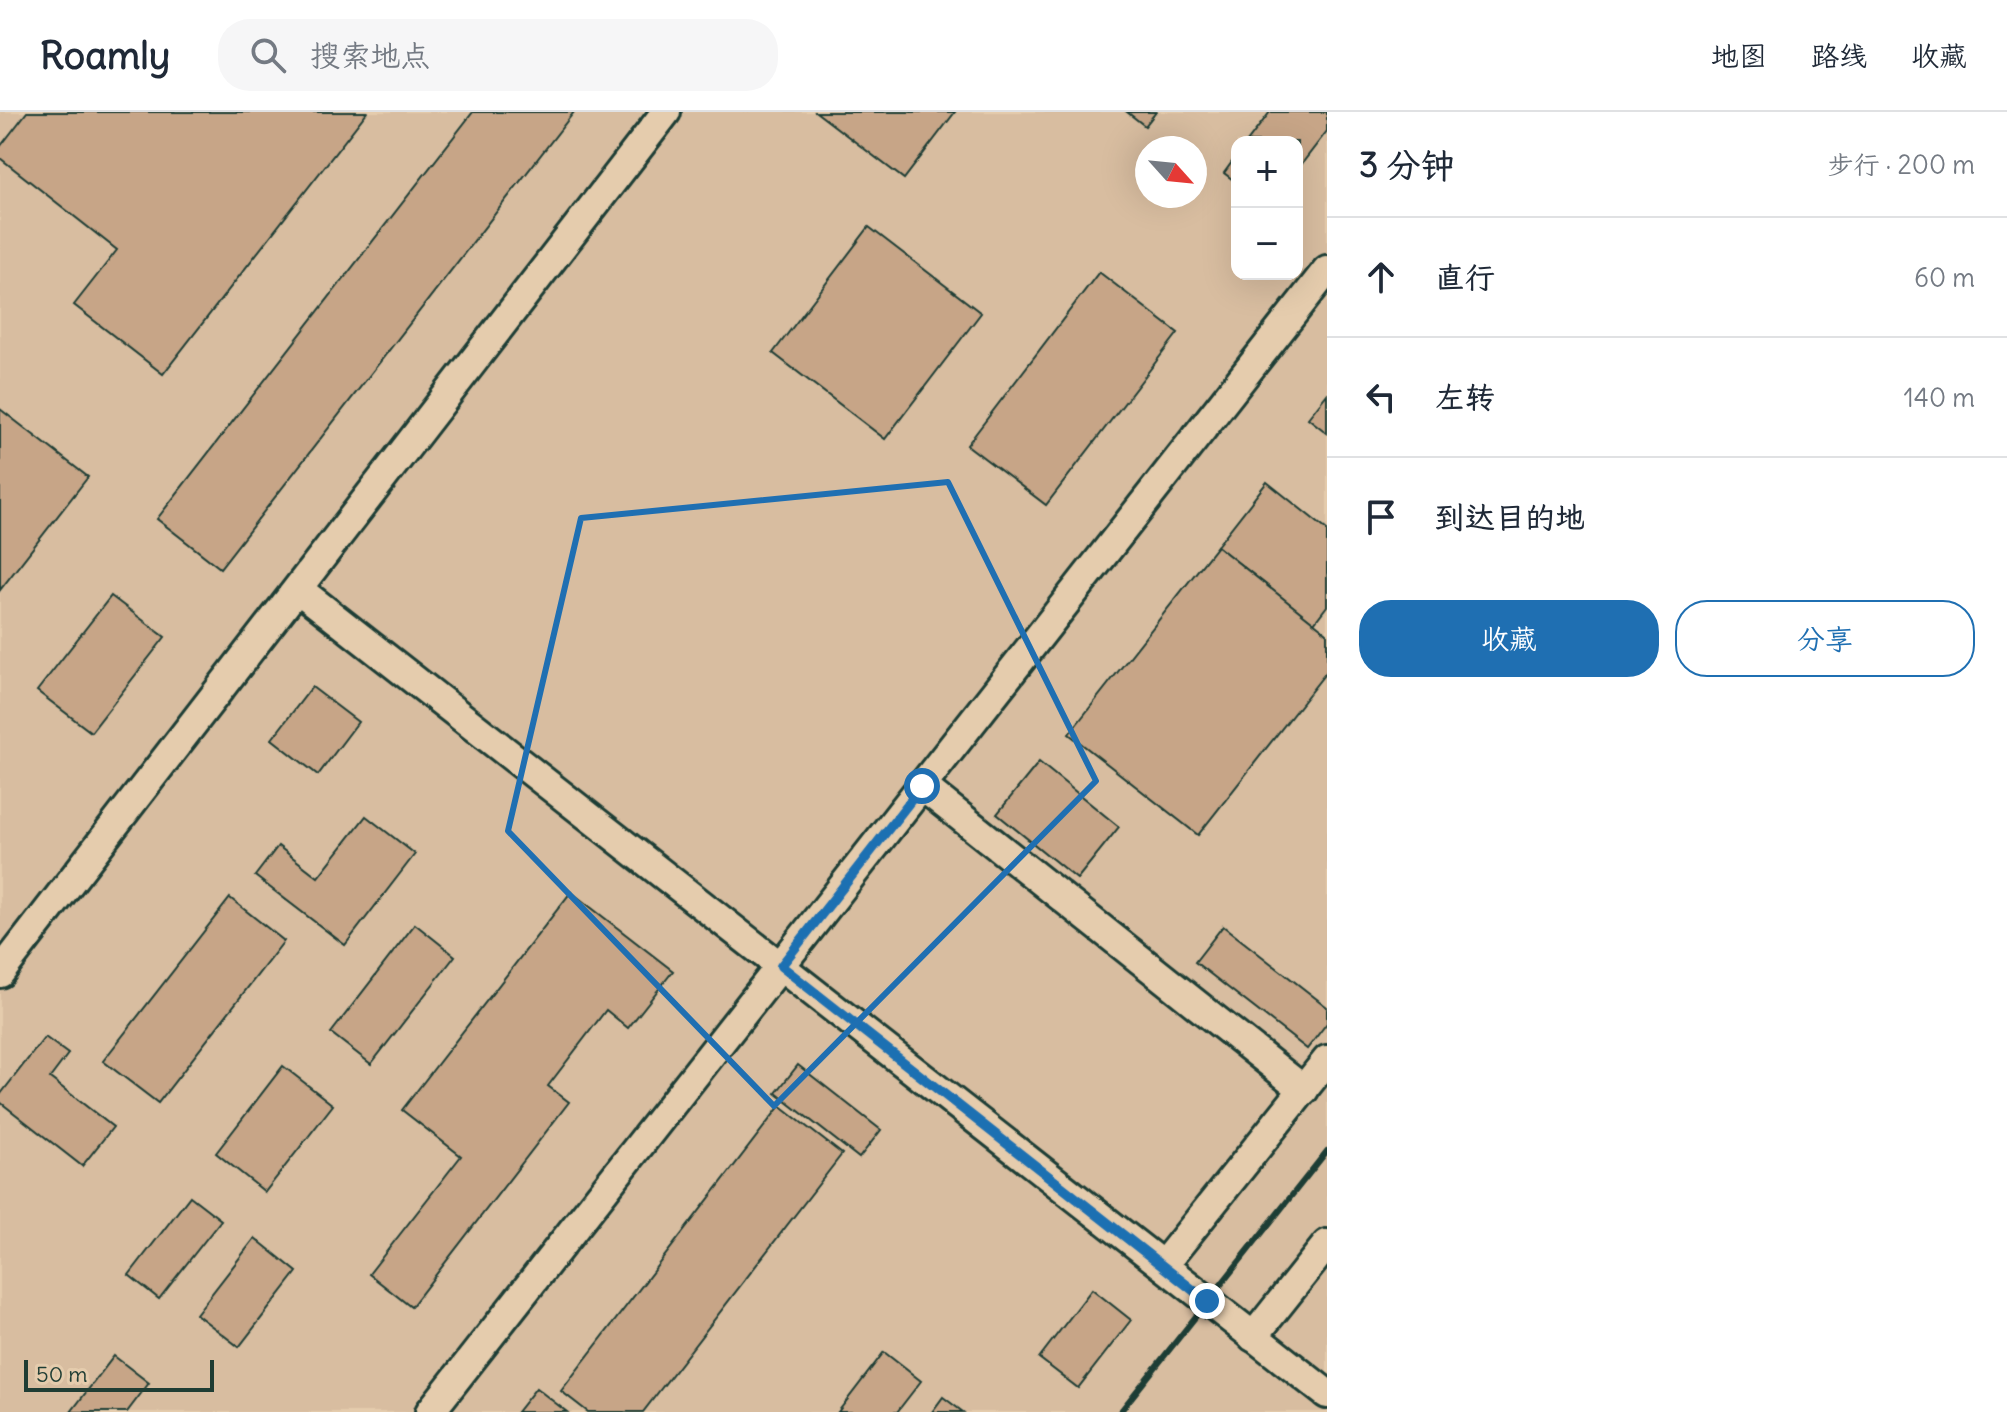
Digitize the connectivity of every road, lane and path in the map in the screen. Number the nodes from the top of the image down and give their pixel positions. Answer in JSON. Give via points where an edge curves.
{"nodes":[{"id":1,"x":666,"y":112,"type":"edge"},
{"id":2,"x":1327,"y":270,"type":"edge"},
{"id":3,"x":298,"y":589,"type":"junction"},
{"id":4,"x":922,"y":786,"type":"junction"},
{"id":5,"x":781,"y":966,"type":"junction"},
{"id":6,"x":0,"y":973,"type":"edge"},
{"id":7,"x":1327,"y":1060,"type":"edge"},
{"id":8,"x":1304,"y":1090,"type":"junction"},
{"id":9,"x":1327,"y":1244,"type":"edge"},
{"id":10,"x":1163,"y":1265,"type":"junction"},
{"id":11,"x":1253,"y":1337,"type":"junction"},
{"id":12,"x":1327,"y":1394,"type":"edge"},
{"id":13,"x":430,"y":1412,"type":"edge"}],
"edges":[{"from":1,"to":3,"type":"street"},
{"from":2,"to":4,"type":"street"},
{"from":3,"to":5,"type":"street"},
{"from":3,"to":6,"type":"street"},
{"from":4,"to":5,"type":"street"},
{"from":4,"to":8,"type":"street"},
{"from":5,"to":10,"type":"street"},
{"from":5,"to":13,"type":"street"},
{"from":7,"to":8,"type":"street"},
{"from":8,"to":10,"type":"street"},
{"from":9,"to":11,"type":"street"},
{"from":10,"to":11,"type":"street"},
{"from":11,"to":12,"type":"street"}]}
